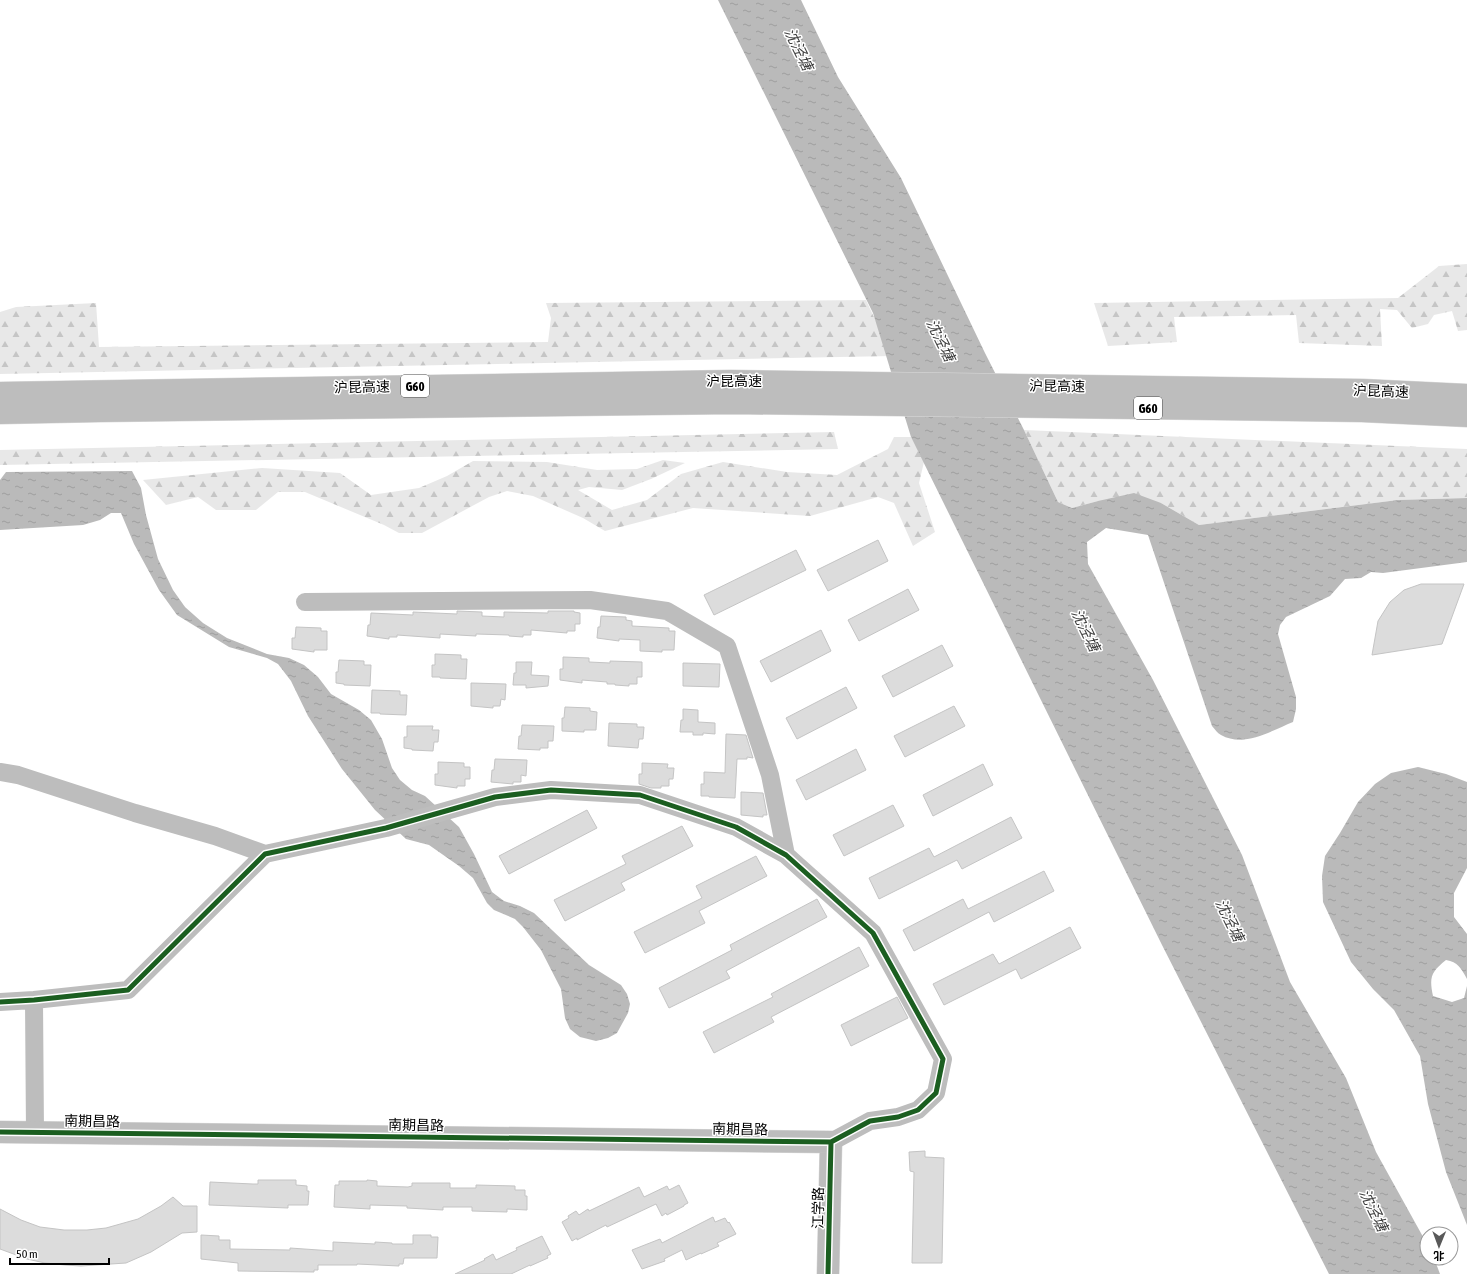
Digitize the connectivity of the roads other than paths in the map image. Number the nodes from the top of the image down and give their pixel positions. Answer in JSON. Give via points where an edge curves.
{"nodes":[{"id":1,"x":0,"y":393,"type":"edge"},
{"id":2,"x":1467,"y":394,"type":"edge"},
{"id":3,"x":0,"y":413,"type":"edge"},
{"id":4,"x":1467,"y":416,"type":"edge"},
{"id":5,"x":305,"y":602,"type":"dead end"},
{"id":6,"x":0,"y":772,"type":"edge"},
{"id":7,"x":265,"y":854,"type":"junction"},
{"id":8,"x":786,"y":855,"type":"junction"},
{"id":9,"x":34,"y":1000,"type":"junction"},
{"id":10,"x":0,"y":1002,"type":"edge"},
{"id":11,"x":0,"y":1132,"type":"edge"},
{"id":12,"x":35,"y":1133,"type":"junction"},
{"id":13,"x":831,"y":1142,"type":"junction"},
{"id":14,"x":828,"y":1274,"type":"edge"}],
"edges":[{"from":1,"to":2,"type":"main road","name":"沪昆高速","number":"G60","via":[[715,381],[1363,390]]},
{"from":3,"to":4,"type":"main road","name":"沪昆高速","number":"G60","via":[[734,403],[1362,411]]},
{"from":5,"to":8,"type":"street","via":[[590,600],[667,611],[727,646],[770,775]]},
{"from":6,"to":7,"type":"street","via":[[18,775]]},
{"from":7,"to":8,"type":"street","via":[[386,828],[495,797],[551,790],[640,795],[736,827]]},
{"from":7,"to":9,"type":"street","via":[[128,990]]},
{"from":8,"to":13,"type":"street","via":[[873,933],[943,1059],[936,1093],[918,1110],[898,1117],[870,1120]]},
{"from":9,"to":10,"type":"street"},
{"from":9,"to":12,"type":"street"},
{"from":11,"to":12,"type":"main road","name":"南期昌路"},
{"from":12,"to":13,"type":"main road","name":"南期昌路"},
{"from":13,"to":14,"type":"main road","name":"江学路"}]}
